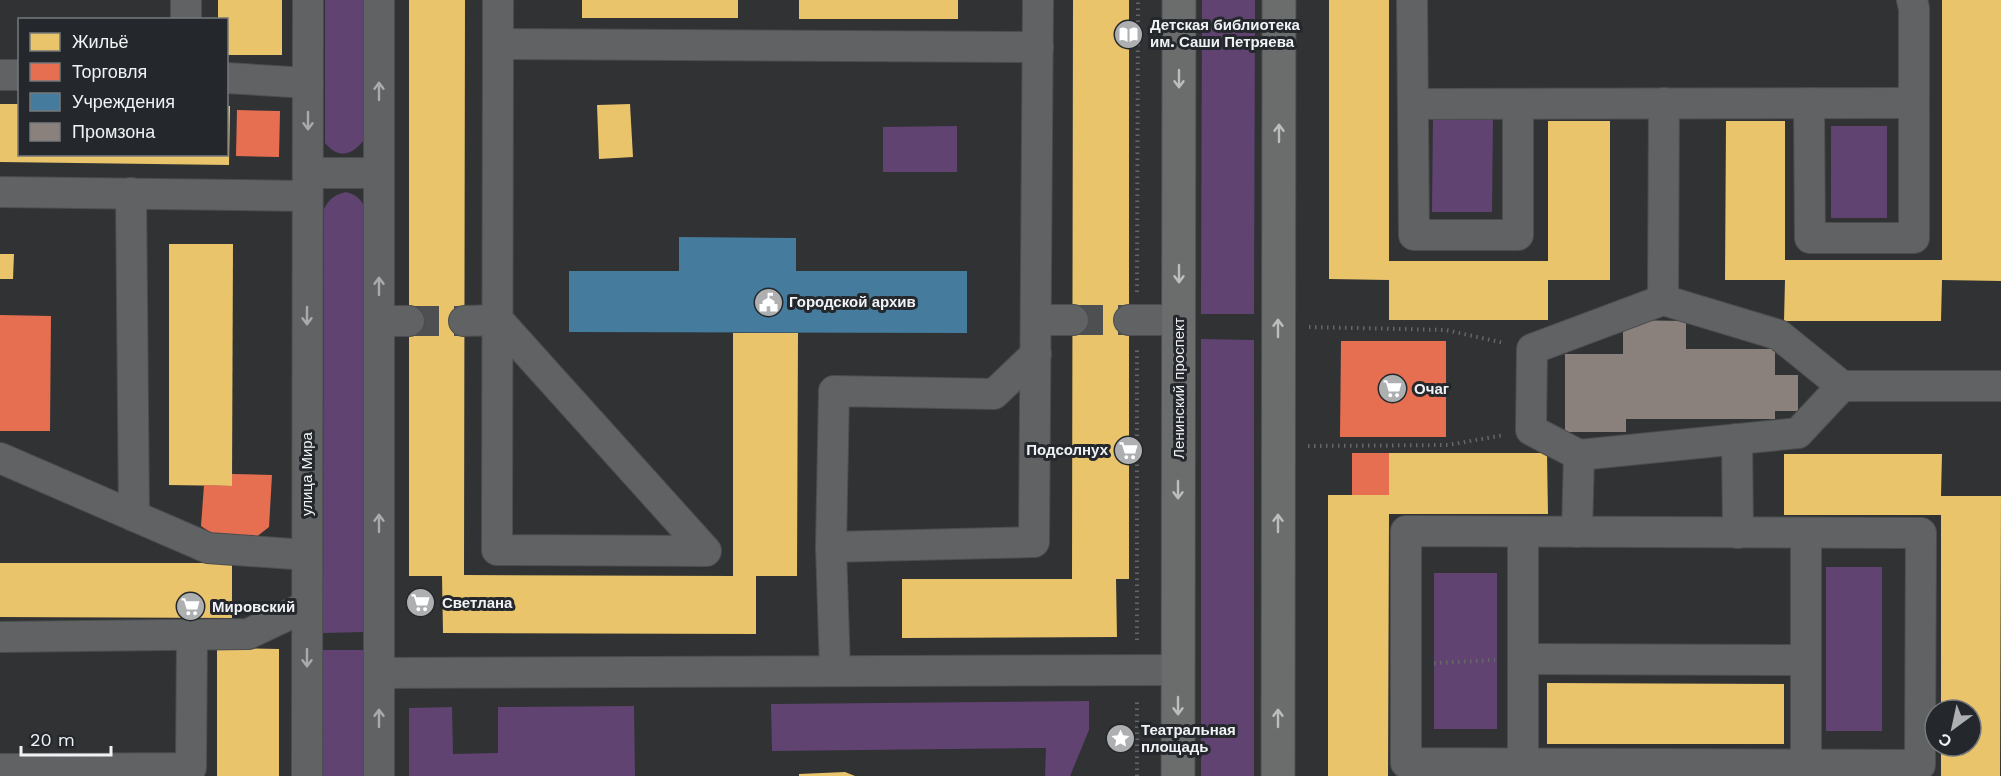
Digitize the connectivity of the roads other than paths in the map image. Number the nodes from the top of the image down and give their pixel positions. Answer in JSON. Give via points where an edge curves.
{"nodes":[{"id":1,"x":186,"y":0,"type":"edge"},
{"id":2,"x":308,"y":0,"type":"edge"},
{"id":3,"x":380,"y":0,"type":"edge"},
{"id":4,"x":498,"y":0,"type":"edge"},
{"id":5,"x":1038,"y":0,"type":"edge"},
{"id":6,"x":1179,"y":0,"type":"edge"},
{"id":7,"x":1279,"y":0,"type":"edge"},
{"id":8,"x":1412,"y":0,"type":"edge"},
{"id":9,"x":1912,"y":0,"type":"edge"},
{"id":10,"x":186,"y":18,"type":"edge"},
{"id":11,"x":498,"y":44,"type":"junction"},
{"id":12,"x":1038,"y":47,"type":"junction"},
{"id":13,"x":0,"y":75,"type":"edge"},
{"id":14,"x":18,"y":75,"type":"edge"},
{"id":15,"x":228,"y":78,"type":"edge"},
{"id":16,"x":308,"y":83,"type":"junction"},
{"id":17,"x":1664,"y":103,"type":"junction"},
{"id":18,"x":1809,"y":103,"type":"junction"},
{"id":19,"x":1914,"y":103,"type":"junction"},
{"id":20,"x":1413,"y":104,"type":"junction"},
{"id":21,"x":1518,"y":104,"type":"junction"},
{"id":22,"x":379,"y":173,"type":"junction"},
{"id":23,"x":308,"y":184,"type":"junction"},
{"id":24,"x":0,"y":192,"type":"edge"},
{"id":25,"x":131,"y":194,"type":"junction"},
{"id":26,"x":1663,"y":300,"type":"junction"},
{"id":27,"x":498,"y":320,"type":"junction"},
{"id":28,"x":1036,"y":320,"type":"junction"},
{"id":29,"x":1073,"y":320,"type":"tunnel mouth"},
{"id":30,"x":1133,"y":320,"type":"tunnel mouth"},
{"id":31,"x":1179,"y":320,"type":"junction"},
{"id":32,"x":379,"y":321,"type":"junction"},
{"id":33,"x":409,"y":321,"type":"tunnel mouth"},
{"id":34,"x":464,"y":321,"type":"tunnel mouth"},
{"id":35,"x":1036,"y":354,"type":"junction"},
{"id":36,"x":1842,"y":386,"type":"junction"},
{"id":37,"x":2001,"y":386,"type":"edge"},
{"id":38,"x":1737,"y":439,"type":"junction"},
{"id":39,"x":1579,"y":455,"type":"junction"},
{"id":40,"x":0,"y":458,"type":"edge"},
{"id":41,"x":134,"y":516,"type":"junction"},
{"id":42,"x":1523,"y":532,"type":"junction"},
{"id":43,"x":1577,"y":532,"type":"junction"},
{"id":44,"x":1738,"y":532,"type":"junction"},
{"id":45,"x":1806,"y":533,"type":"junction"},
{"id":46,"x":831,"y":547,"type":"junction"},
{"id":47,"x":307,"y":555,"type":"junction"},
{"id":48,"x":307,"y":606,"type":"junction"},
{"id":49,"x":192,"y":634,"type":"junction"},
{"id":50,"x":0,"y":636,"type":"edge"},
{"id":51,"x":1523,"y":659,"type":"junction"},
{"id":52,"x":1806,"y":660,"type":"junction"},
{"id":53,"x":1178,"y":670,"type":"junction"},
{"id":54,"x":836,"y":671,"type":"junction"},
{"id":55,"x":379,"y":673,"type":"junction"},
{"id":56,"x":1523,"y":763,"type":"junction"},
{"id":57,"x":1806,"y":764,"type":"junction"},
{"id":58,"x":0,"y":769,"type":"edge"},
{"id":59,"x":1592,"y":770,"type":"edge"},
{"id":60,"x":1762,"y":770,"type":"edge"},
{"id":61,"x":307,"y":776,"type":"edge"},
{"id":62,"x":379,"y":776,"type":"edge"},
{"id":63,"x":1178,"y":776,"type":"edge"},
{"id":64,"x":1278,"y":776,"type":"edge"}],
"edges":[{"from":1,"to":10,"type":"street"},
{"from":2,"to":16,"type":"street","name":"улица Мира"},
{"from":22,"to":3,"type":"street","one_way":true},
{"from":4,"to":11,"type":"street"},
{"from":5,"to":12,"type":"street"},
{"from":6,"to":31,"type":"main road","name":"Ленинский проспект","one_way":true},
{"from":64,"to":7,"type":"main road","one_way":true},
{"from":8,"to":20,"type":"street"},
{"from":9,"to":19,"type":"street"},
{"from":11,"to":12,"type":"street"},
{"from":11,"to":27,"type":"street"},
{"from":12,"to":28,"type":"street"},
{"from":13,"to":14,"type":"street"},
{"from":15,"to":16,"type":"street"},
{"from":16,"to":23,"type":"street","name":"улица Мира","one_way":true},
{"from":17,"to":18,"type":"street"},
{"from":17,"to":21,"type":"street"},
{"from":17,"to":26,"type":"street"},
{"from":18,"to":19,"type":"street"},
{"from":18,"to":19,"type":"street","via":[[1810,238],[1914,238]]},
{"from":20,"to":21,"type":"street"},
{"from":20,"to":21,"type":"street","via":[[1414,235],[1518,235]]},
{"from":22,"to":23,"type":"street"},
{"from":32,"to":22,"type":"street","one_way":true},
{"from":23,"to":25,"type":"street"},
{"from":23,"to":47,"type":"street","name":"улица Мира","one_way":true},
{"from":24,"to":25,"type":"street"},
{"from":25,"to":41,"type":"street"},
{"from":26,"to":36,"type":"street","via":[[1779,334]]},
{"from":26,"to":39,"type":"street","via":[[1532,348],[1531,430]]},
{"from":27,"to":27,"type":"street","via":[[658,498],[706,551],[497,550]]},
{"from":27,"to":34,"type":"street"},
{"from":28,"to":29,"type":"street"},
{"from":28,"to":35,"type":"street"},
{"from":30,"to":31,"type":"street"},
{"from":31,"to":53,"type":"main road","name":"Ленинский проспект","one_way":true},
{"from":32,"to":33,"type":"street"},
{"from":55,"to":32,"type":"street","one_way":true},
{"from":35,"to":46,"type":"street","via":[[994,394],[834,392]]},
{"from":35,"to":46,"type":"street","via":[[1035,542]]},
{"from":36,"to":37,"type":"street"},
{"from":36,"to":38,"type":"street","via":[[1798,432]]},
{"from":38,"to":39,"type":"street"},
{"from":38,"to":44,"type":"street"},
{"from":39,"to":43,"type":"street"},
{"from":40,"to":41,"type":"street"},
{"from":41,"to":47,"type":"street","via":[[208,548]]},
{"from":42,"to":43,"type":"street"},
{"from":42,"to":51,"type":"street"},
{"from":42,"to":56,"type":"street","via":[[1406,531],[1406,762]]},
{"from":43,"to":44,"type":"street"},
{"from":44,"to":45,"type":"street"},
{"from":45,"to":52,"type":"street"},
{"from":45,"to":57,"type":"street","via":[[1921,533],[1920,765]]},
{"from":46,"to":54,"type":"street"},
{"from":47,"to":48,"type":"street","name":"улица Мира"},
{"from":48,"to":49,"type":"street","via":[[248,634]]},
{"from":48,"to":61,"type":"street","name":"улица Мира","one_way":true},
{"from":49,"to":50,"type":"street"},
{"from":49,"to":58,"type":"street","via":[[191,768]]},
{"from":51,"to":52,"type":"street"},
{"from":51,"to":56,"type":"street"},
{"from":52,"to":57,"type":"street"},
{"from":53,"to":54,"type":"street"},
{"from":53,"to":63,"type":"main road","name":"Ленинский проспект","one_way":true},
{"from":54,"to":55,"type":"street"},
{"from":62,"to":55,"type":"street","one_way":true},
{"from":56,"to":59,"type":"street"},
{"from":57,"to":60,"type":"street"},
{"from":59,"to":60,"type":"street"}]}
